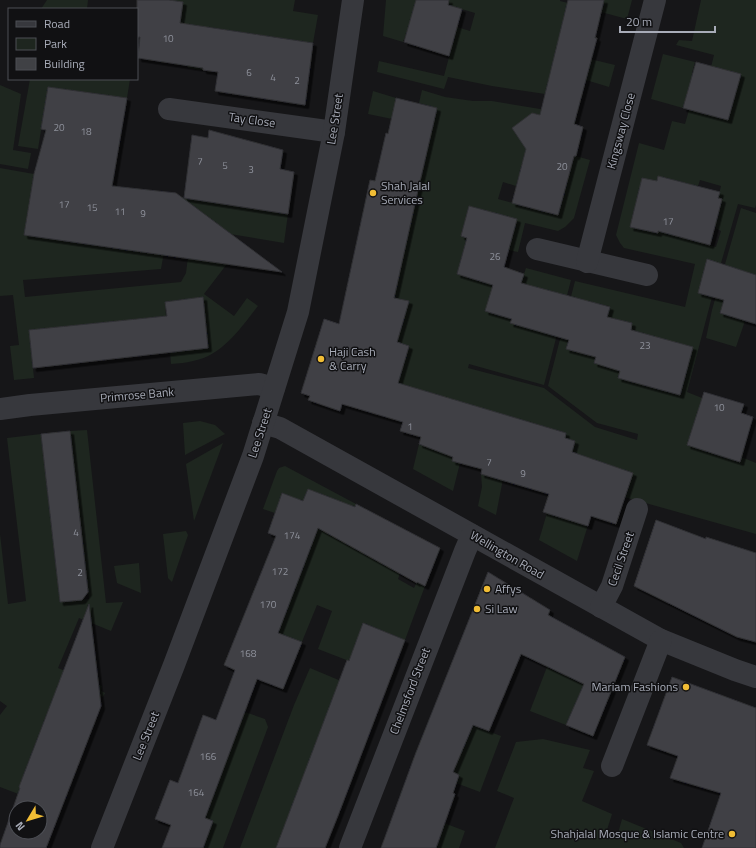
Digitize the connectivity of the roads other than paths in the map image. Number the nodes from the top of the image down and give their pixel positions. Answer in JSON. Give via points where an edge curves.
{"nodes":[{"id":1,"x":353,"y":0,"type":"edge"},
{"id":2,"x":655,"y":0,"type":"edge"},
{"id":3,"x":169,"y":109,"type":"dead end"},
{"id":4,"x":334,"y":132,"type":"junction"},
{"id":5,"x":537,"y":249,"type":"dead end"},
{"id":6,"x":587,"y":262,"type":"junction"},
{"id":7,"x":647,"y":275,"type":"dead end"},
{"id":8,"x":274,"y":388,"type":"junction"},
{"id":9,"x":0,"y":409,"type":"edge"},
{"id":10,"x":263,"y":423,"type":"junction"},
{"id":11,"x":637,"y":509,"type":"dead end"},
{"id":12,"x":472,"y":535,"type":"junction"},
{"id":13,"x":601,"y":607,"type":"junction"},
{"id":14,"x":662,"y":640,"type":"junction"},
{"id":15,"x":756,"y":677,"type":"edge"},
{"id":16,"x":612,"y":766,"type":"dead end"},
{"id":17,"x":102,"y":848,"type":"edge"},
{"id":18,"x":350,"y":848,"type":"edge"}],
"edges":[{"from":1,"to":4,"type":"street","name":"Lee Street"},
{"from":2,"to":6,"type":"street","name":"Kingsway Close"},
{"from":3,"to":4,"type":"street","name":"Tay Close"},
{"from":4,"to":8,"type":"street","name":"Lee Street","via":[[298,312]]},
{"from":5,"to":6,"type":"street"},
{"from":6,"to":7,"type":"street"},
{"from":8,"to":9,"type":"street","name":"Primrose Bank","via":[[260,384]]},
{"from":8,"to":10,"type":"street","name":"Lee Street"},
{"from":10,"to":12,"type":"street","name":"Wellington Road","via":[[280,428]]},
{"from":10,"to":17,"type":"street","name":"Lee Street","via":[[174,666]]},
{"from":11,"to":13,"type":"street","name":"Cecil Street","via":[[612,586]]},
{"from":12,"to":13,"type":"street","name":"Wellington Road"},
{"from":12,"to":18,"type":"street","name":"Chelmsford Street"},
{"from":13,"to":14,"type":"street","name":"Wellington Road"},
{"from":14,"to":15,"type":"street","name":"Wellington Road"},
{"from":14,"to":16,"type":"street"}]}
